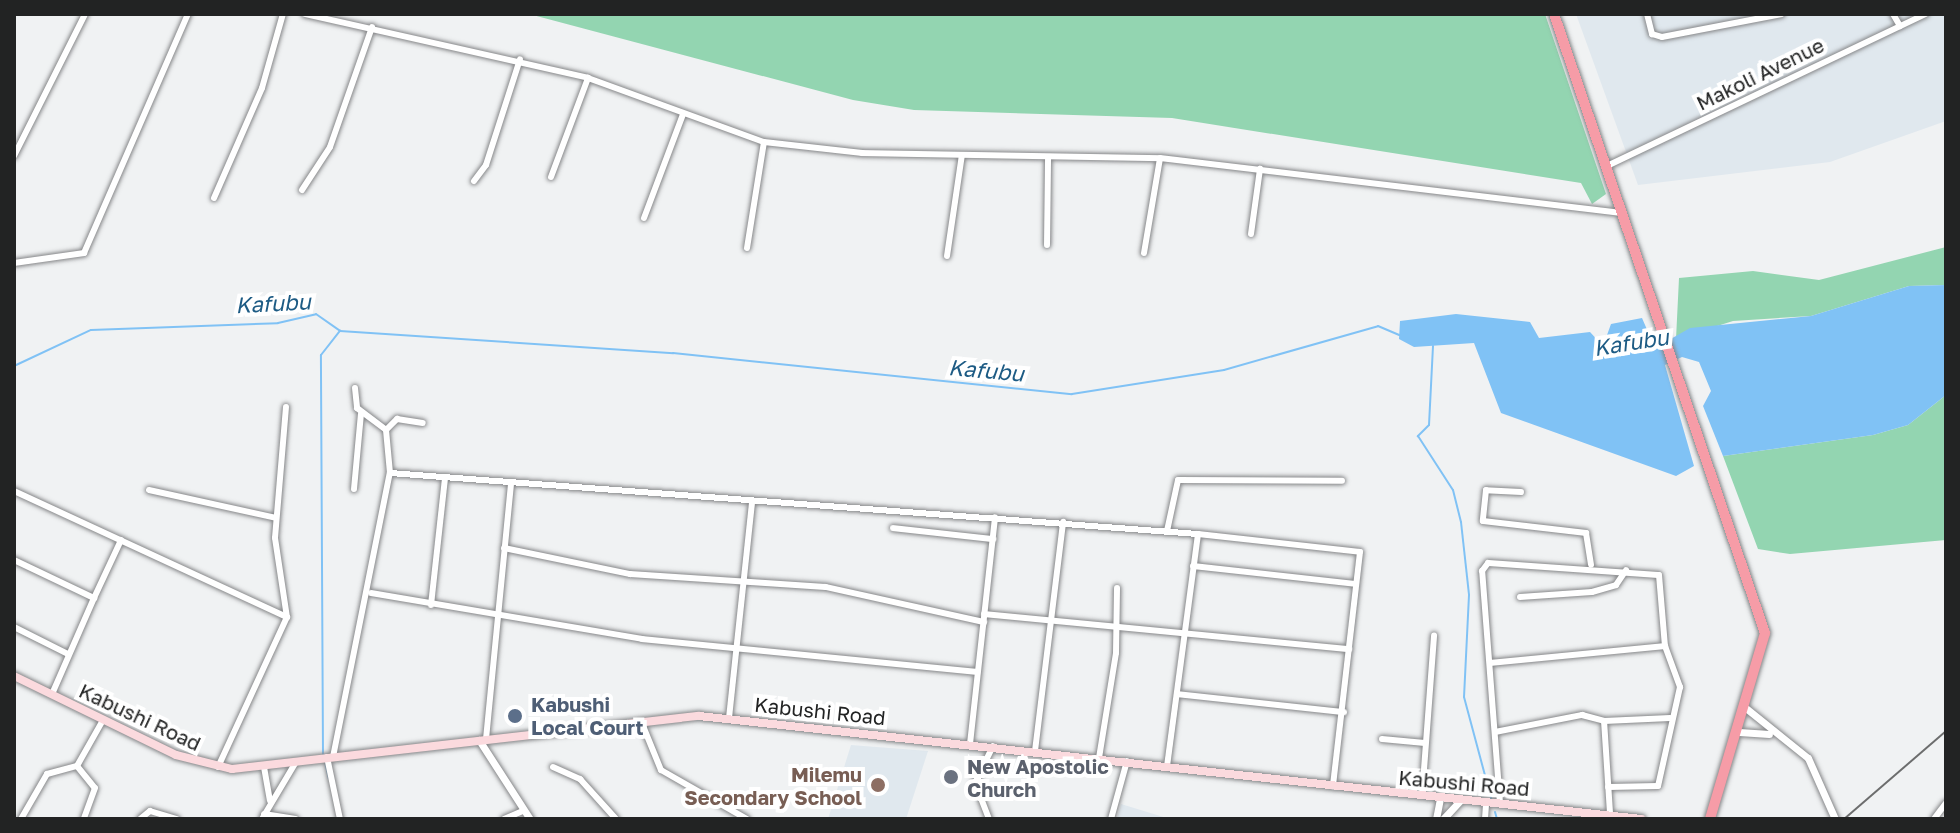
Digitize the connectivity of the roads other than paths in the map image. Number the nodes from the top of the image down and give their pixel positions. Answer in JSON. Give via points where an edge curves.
{"nodes":[{"id":1,"x":85,"y":14,"type":"edge"},
{"id":2,"x":188,"y":14,"type":"edge"},
{"id":3,"x":283,"y":14,"type":"edge"},
{"id":4,"x":305,"y":14,"type":"edge"},
{"id":5,"x":1554,"y":14,"type":"edge"},
{"id":6,"x":1647,"y":14,"type":"edge"},
{"id":7,"x":1782,"y":14,"type":"edge"},
{"id":8,"x":1893,"y":14,"type":"edge"},
{"id":9,"x":1926,"y":14,"type":"edge"},
{"id":10,"x":1900,"y":26,"type":"junction"},
{"id":11,"x":372,"y":27,"type":"junction"},
{"id":12,"x":520,"y":59,"type":"junction"},
{"id":13,"x":588,"y":78,"type":"junction"},
{"id":14,"x":683,"y":114,"type":"junction"},
{"id":15,"x":764,"y":142,"type":"junction"},
{"id":16,"x":962,"y":155,"type":"junction"},
{"id":17,"x":14,"y":156,"type":"edge"},
{"id":18,"x":1048,"y":158,"type":"junction"},
{"id":19,"x":1160,"y":158,"type":"junction"},
{"id":20,"x":1609,"y":165,"type":"junction"},
{"id":21,"x":1260,"y":169,"type":"junction"},
{"id":22,"x":551,"y":177,"type":"dead end"},
{"id":23,"x":474,"y":181,"type":"dead end"},
{"id":24,"x":302,"y":190,"type":"dead end"},
{"id":25,"x":214,"y":198,"type":"dead end"},
{"id":26,"x":1624,"y":213,"type":"junction"},
{"id":27,"x":644,"y":218,"type":"dead end"},
{"id":28,"x":1251,"y":234,"type":"dead end"},
{"id":29,"x":1047,"y":245,"type":"dead end"},
{"id":30,"x":747,"y":248,"type":"dead end"},
{"id":31,"x":1144,"y":253,"type":"dead end"},
{"id":32,"x":947,"y":256,"type":"dead end"},
{"id":33,"x":14,"y":263,"type":"edge"},
{"id":34,"x":355,"y":388,"type":"dead end"},
{"id":35,"x":286,"y":407,"type":"dead end"},
{"id":36,"x":361,"y":414,"type":"junction"},
{"id":37,"x":423,"y":423,"type":"dead end"},
{"id":38,"x":386,"y":430,"type":"junction"},
{"id":39,"x":390,"y":473,"type":"junction"},
{"id":40,"x":445,"y":479,"type":"junction"},
{"id":41,"x":1342,"y":481,"type":"dead end"},
{"id":42,"x":511,"y":483,"type":"junction"},
{"id":43,"x":354,"y":489,"type":"dead end"},
{"id":44,"x":149,"y":490,"type":"dead end"},
{"id":45,"x":14,"y":491,"type":"edge"},
{"id":46,"x":1521,"y":492,"type":"dead end"},
{"id":47,"x":752,"y":501,"type":"junction"},
{"id":48,"x":995,"y":517,"type":"junction"},
{"id":49,"x":276,"y":518,"type":"junction"},
{"id":50,"x":1063,"y":522,"type":"junction"},
{"id":51,"x":893,"y":528,"type":"dead end"},
{"id":52,"x":1167,"y":531,"type":"junction"},
{"id":53,"x":1198,"y":534,"type":"junction"},
{"id":54,"x":993,"y":539,"type":"junction"},
{"id":55,"x":121,"y":540,"type":"junction"},
{"id":56,"x":504,"y":548,"type":"junction"},
{"id":57,"x":14,"y":560,"type":"edge"},
{"id":58,"x":1591,"y":565,"type":"junction"},
{"id":59,"x":1193,"y":566,"type":"junction"},
{"id":60,"x":1626,"y":570,"type":"junction"},
{"id":61,"x":744,"y":580,"type":"junction"},
{"id":62,"x":1355,"y":584,"type":"junction"},
{"id":63,"x":1117,"y":588,"type":"dead end"},
{"id":64,"x":371,"y":593,"type":"junction"},
{"id":65,"x":1520,"y":597,"type":"dead end"},
{"id":66,"x":94,"y":598,"type":"junction"},
{"id":67,"x":431,"y":605,"type":"junction"},
{"id":68,"x":287,"y":617,"type":"junction"},
{"id":69,"x":498,"y":618,"type":"junction"},
{"id":70,"x":984,"y":618,"type":"junction"},
{"id":71,"x":1050,"y":620,"type":"junction"},
{"id":72,"x":14,"y":627,"type":"edge"},
{"id":73,"x":1117,"y":628,"type":"junction"},
{"id":74,"x":1185,"y":631,"type":"junction"},
{"id":75,"x":1434,"y":635,"type":"dead end"},
{"id":76,"x":737,"y":646,"type":"junction"},
{"id":77,"x":1665,"y":646,"type":"junction"},
{"id":78,"x":1349,"y":649,"type":"junction"},
{"id":79,"x":68,"y":654,"type":"junction"},
{"id":80,"x":1490,"y":663,"type":"junction"},
{"id":81,"x":977,"y":672,"type":"junction"},
{"id":82,"x":14,"y":676,"type":"edge"},
{"id":83,"x":52,"y":694,"type":"junction"},
{"id":84,"x":1177,"y":694,"type":"junction"},
{"id":85,"x":1747,"y":709,"type":"junction"},
{"id":86,"x":1344,"y":712,"type":"junction"},
{"id":87,"x":729,"y":718,"type":"junction"},
{"id":88,"x":1670,"y":718,"type":"junction"},
{"id":89,"x":103,"y":720,"type":"junction"},
{"id":90,"x":641,"y":721,"type":"junction"},
{"id":91,"x":1604,"y":721,"type":"junction"},
{"id":92,"x":1495,"y":732,"type":"junction"},
{"id":93,"x":1739,"y":732,"type":"junction"},
{"id":94,"x":1779,"y":736,"type":"junction"},
{"id":95,"x":482,"y":739,"type":"junction"},
{"id":96,"x":1382,"y":739,"type":"dead end"},
{"id":97,"x":1425,"y":743,"type":"junction"},
{"id":98,"x":970,"y":744,"type":"junction"},
{"id":99,"x":993,"y":746,"type":"junction"},
{"id":100,"x":1035,"y":751,"type":"junction"},
{"id":101,"x":329,"y":757,"type":"junction"},
{"id":102,"x":1099,"y":758,"type":"junction"},
{"id":103,"x":1127,"y":761,"type":"junction"},
{"id":104,"x":296,"y":762,"type":"junction"},
{"id":105,"x":77,"y":766,"type":"junction"},
{"id":106,"x":1167,"y":766,"type":"junction"},
{"id":107,"x":218,"y":767,"type":"junction"},
{"id":108,"x":264,"y":767,"type":"junction"},
{"id":109,"x":553,"y":767,"type":"dead end"},
{"id":110,"x":1333,"y":786,"type":"junction"},
{"id":111,"x":1608,"y":787,"type":"junction"},
{"id":112,"x":1422,"y":796,"type":"junction"},
{"id":113,"x":1440,"y":798,"type":"junction"},
{"id":114,"x":270,"y":800,"type":"junction"},
{"id":115,"x":1461,"y":800,"type":"junction"},
{"id":116,"x":1486,"y":803,"type":"junction"},
{"id":117,"x":1500,"y":803,"type":"junction"},
{"id":118,"x":1946,"y":803,"type":"edge"},
{"id":119,"x":523,"y":811,"type":"junction"},
{"id":120,"x":1610,"y":813,"type":"junction"},
{"id":121,"x":263,"y":817,"type":"edge"},
{"id":122,"x":21,"y":819,"type":"edge"},
{"id":123,"x":84,"y":819,"type":"edge"},
{"id":124,"x":140,"y":819,"type":"edge"},
{"id":125,"x":177,"y":819,"type":"edge"},
{"id":126,"x":296,"y":819,"type":"edge"},
{"id":127,"x":340,"y":819,"type":"edge"},
{"id":128,"x":504,"y":819,"type":"edge"},
{"id":129,"x":530,"y":819,"type":"edge"},
{"id":130,"x":616,"y":819,"type":"edge"},
{"id":131,"x":747,"y":819,"type":"edge"},
{"id":132,"x":989,"y":819,"type":"edge"},
{"id":133,"x":1111,"y":819,"type":"edge"},
{"id":134,"x":1436,"y":819,"type":"edge"},
{"id":135,"x":1443,"y":819,"type":"edge"},
{"id":136,"x":1485,"y":819,"type":"edge"},
{"id":137,"x":1641,"y":819,"type":"edge"},
{"id":138,"x":1710,"y":819,"type":"edge"},
{"id":139,"x":1835,"y":819,"type":"edge"},
{"id":140,"x":1934,"y":819,"type":"edge"}],
"edges":[{"from":1,"to":17,"type":"street"},
{"from":2,"to":33,"type":"street","via":[[84,253]]},
{"from":3,"to":25,"type":"street","via":[[262,88]]},
{"from":4,"to":11,"type":"street"},
{"from":5,"to":20,"type":"highway"},
{"from":6,"to":7,"type":"street","via":[[1652,34],[1662,37]]},
{"from":8,"to":10,"type":"street"},
{"from":9,"to":10,"type":"street","name":"Makoli Avenue"},
{"from":10,"to":20,"type":"street","name":"Makoli Avenue"},
{"from":11,"to":12,"type":"street"},
{"from":11,"to":24,"type":"street","via":[[330,147]]},
{"from":12,"to":13,"type":"street"},
{"from":12,"to":23,"type":"street","via":[[486,165]]},
{"from":13,"to":14,"type":"street"},
{"from":13,"to":22,"type":"street"},
{"from":14,"to":15,"type":"street"},
{"from":14,"to":27,"type":"street"},
{"from":15,"to":16,"type":"street"},
{"from":15,"to":30,"type":"street"},
{"from":16,"to":18,"type":"street"},
{"from":16,"to":32,"type":"street"},
{"from":18,"to":19,"type":"street"},
{"from":18,"to":29,"type":"street"},
{"from":19,"to":21,"type":"street"},
{"from":19,"to":31,"type":"street"},
{"from":20,"to":26,"type":"highway"},
{"from":21,"to":26,"type":"street"},
{"from":21,"to":28,"type":"street"},
{"from":26,"to":85,"type":"highway","via":[[1765,633]]},
{"from":34,"to":36,"type":"street"},
{"from":35,"to":49,"type":"street"},
{"from":36,"to":38,"type":"street"},
{"from":36,"to":43,"type":"street"},
{"from":37,"to":38,"type":"street","via":[[397,419]]},
{"from":38,"to":39,"type":"street"},
{"from":39,"to":40,"type":"street"},
{"from":39,"to":64,"type":"street"},
{"from":40,"to":42,"type":"street"},
{"from":40,"to":67,"type":"street"},
{"from":41,"to":52,"type":"street","via":[[1178,480]]},
{"from":42,"to":47,"type":"street"},
{"from":42,"to":56,"type":"street"},
{"from":44,"to":49,"type":"street"},
{"from":45,"to":55,"type":"street"},
{"from":46,"to":58,"type":"street","via":[[1486,490],[1483,521],[1586,533]]},
{"from":47,"to":48,"type":"street"},
{"from":47,"to":61,"type":"street"},
{"from":48,"to":50,"type":"street"},
{"from":48,"to":54,"type":"street"},
{"from":49,"to":68,"type":"street"},
{"from":50,"to":52,"type":"street"},
{"from":50,"to":71,"type":"street"},
{"from":51,"to":54,"type":"street"},
{"from":52,"to":53,"type":"street"},
{"from":53,"to":59,"type":"street"},
{"from":53,"to":62,"type":"street","via":[[1351,548],[1360,552]]},
{"from":54,"to":70,"type":"street"},
{"from":55,"to":66,"type":"street"},
{"from":55,"to":68,"type":"street"},
{"from":56,"to":61,"type":"street","via":[[630,574]]},
{"from":56,"to":69,"type":"street"},
{"from":57,"to":66,"type":"street"},
{"from":58,"to":60,"type":"street"},
{"from":58,"to":80,"type":"street","via":[[1484,566]]},
{"from":59,"to":62,"type":"street"},
{"from":59,"to":74,"type":"street"},
{"from":60,"to":65,"type":"street","via":[[1616,585],[1592,592]]},
{"from":60,"to":77,"type":"street","via":[[1661,580]]},
{"from":61,"to":70,"type":"street","via":[[885,596]]},
{"from":61,"to":76,"type":"street"},
{"from":62,"to":78,"type":"street"},
{"from":63,"to":73,"type":"street"},
{"from":64,"to":67,"type":"street"},
{"from":64,"to":101,"type":"street"},
{"from":66,"to":79,"type":"street"},
{"from":67,"to":69,"type":"street"},
{"from":68,"to":107,"type":"street"},
{"from":69,"to":76,"type":"street"},
{"from":69,"to":95,"type":"street"},
{"from":70,"to":71,"type":"street"},
{"from":70,"to":81,"type":"street"},
{"from":71,"to":73,"type":"street"},
{"from":71,"to":100,"type":"street"},
{"from":72,"to":79,"type":"street"},
{"from":73,"to":74,"type":"street"},
{"from":73,"to":102,"type":"street"},
{"from":74,"to":78,"type":"street"},
{"from":74,"to":84,"type":"street"},
{"from":75,"to":97,"type":"street"},
{"from":76,"to":81,"type":"street"},
{"from":76,"to":87,"type":"street"},
{"from":77,"to":80,"type":"street"},
{"from":77,"to":88,"type":"street","via":[[1680,687]]},
{"from":78,"to":86,"type":"street"},
{"from":79,"to":83,"type":"street"},
{"from":80,"to":92,"type":"street"},
{"from":81,"to":98,"type":"street"},
{"from":82,"to":83,"type":"main road","name":"Kabushi Road"},
{"from":83,"to":89,"type":"main road","name":"Kabushi Road"},
{"from":84,"to":86,"type":"street"},
{"from":84,"to":106,"type":"street"},
{"from":85,"to":93,"type":"highway"},
{"from":85,"to":94,"type":"street"},
{"from":86,"to":110,"type":"street"},
{"from":87,"to":90,"type":"main road","name":"Kabushi Road"},
{"from":87,"to":98,"type":"main road","name":"Kabushi Road"},
{"from":88,"to":91,"type":"street"},
{"from":88,"to":111,"type":"street","via":[[1658,786]]},
{"from":89,"to":105,"type":"street"},
{"from":89,"to":107,"type":"main road","name":"Kabushi Road"},
{"from":90,"to":95,"type":"main road","name":"Kabushi Road"},
{"from":90,"to":131,"type":"street","via":[[661,770]]},
{"from":91,"to":92,"type":"street","via":[[1582,715]]},
{"from":91,"to":111,"type":"street"},
{"from":92,"to":117,"type":"street"},
{"from":93,"to":94,"type":"street"},
{"from":93,"to":138,"type":"highway"},
{"from":94,"to":139,"type":"street","via":[[1808,758]]},
{"from":95,"to":101,"type":"main road","name":"Kabushi Road"},
{"from":95,"to":119,"type":"street"},
{"from":96,"to":97,"type":"street"},
{"from":97,"to":112,"type":"street"},
{"from":98,"to":99,"type":"main road","name":"Kabushi Road"},
{"from":99,"to":100,"type":"main road","name":"Kabushi Road"},
{"from":99,"to":132,"type":"street","via":[[975,783]]},
{"from":100,"to":102,"type":"main road","name":"Kabushi Road"},
{"from":101,"to":104,"type":"main road","name":"Kabushi Road"},
{"from":101,"to":127,"type":"street"},
{"from":102,"to":103,"type":"main road","name":"Kabushi Road"},
{"from":103,"to":106,"type":"main road","name":"Kabushi Road"},
{"from":103,"to":133,"type":"street"},
{"from":104,"to":108,"type":"main road","name":"Kabushi Road"},
{"from":104,"to":114,"type":"street"},
{"from":105,"to":122,"type":"street","via":[[47,774]]},
{"from":105,"to":123,"type":"street","via":[[95,788]]},
{"from":106,"to":110,"type":"main road","name":"Kabushi Road"},
{"from":107,"to":108,"type":"main road","name":"Kabushi Road"},
{"from":108,"to":114,"type":"street"},
{"from":109,"to":130,"type":"street","via":[[580,779]]},
{"from":110,"to":112,"type":"main road","name":"Kabushi Road"},
{"from":111,"to":120,"type":"street"},
{"from":112,"to":113,"type":"main road","name":"Kabushi Road"},
{"from":113,"to":115,"type":"main road","name":"Kabushi Road"},
{"from":113,"to":134,"type":"street"},
{"from":114,"to":121,"type":"street"},
{"from":115,"to":116,"type":"main road","name":"Kabushi Road"},
{"from":115,"to":135,"type":"street"},
{"from":116,"to":117,"type":"main road","name":"Kabushi Road"},
{"from":116,"to":136,"type":"street"},
{"from":117,"to":120,"type":"main road","name":"Kabushi Road"},
{"from":118,"to":140,"type":"street"},
{"from":119,"to":128,"type":"street"},
{"from":119,"to":129,"type":"street"},
{"from":120,"to":137,"type":"main road","name":"Kabushi Road"},
{"from":121,"to":126,"type":"street"},
{"from":124,"to":125,"type":"street","via":[[150,811]]}]}
